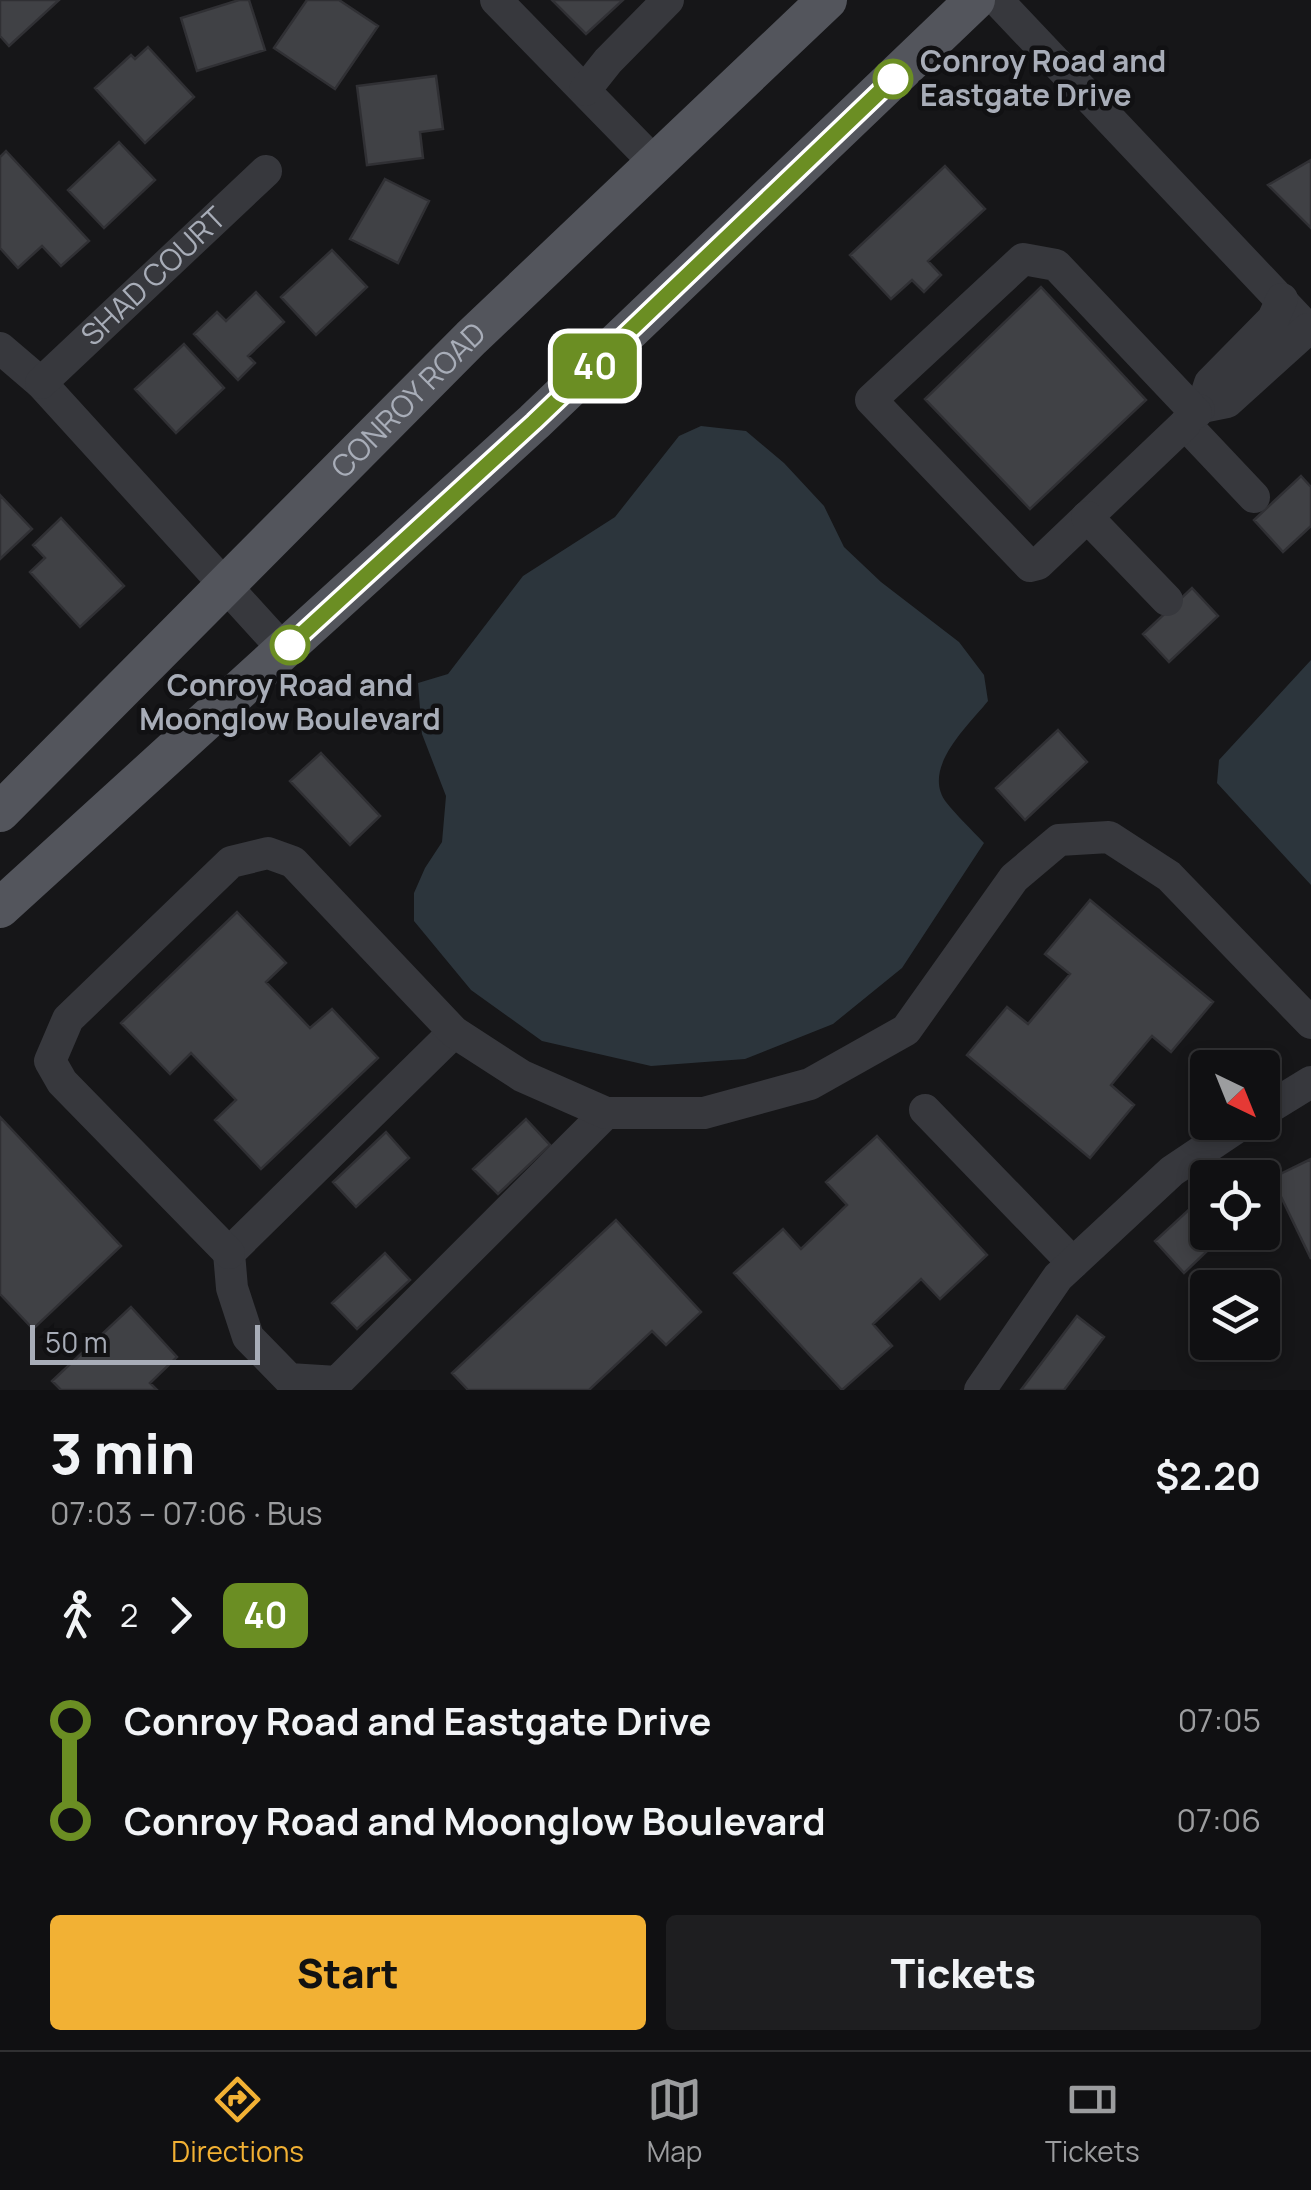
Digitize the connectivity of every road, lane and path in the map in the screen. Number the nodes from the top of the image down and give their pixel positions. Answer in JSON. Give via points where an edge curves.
{"nodes":[{"id":1,"x":496,"y":0,"type":"edge"},
{"id":2,"x":668,"y":0,"type":"edge"},
{"id":3,"x":826,"y":0,"type":"edge"},
{"id":4,"x":975,"y":0,"type":"edge"},
{"id":5,"x":997,"y":0,"type":"edge"},
{"id":6,"x":584,"y":90,"type":"junction"},
{"id":7,"x":656,"y":163,"type":"junction"},
{"id":8,"x":266,"y":171,"type":"dead end"},
{"id":9,"x":1282,"y":300,"type":"junction"},
{"id":10,"x":1310,"y":331,"type":"edge"},
{"id":11,"x":0,"y":348,"type":"edge"},
{"id":12,"x":41,"y":383,"type":"junction"},
{"id":13,"x":1194,"y":415,"type":"junction"},
{"id":14,"x":1254,"y":497,"type":"dead end"},
{"id":15,"x":1088,"y":517,"type":"junction"},
{"id":16,"x":225,"y":587,"type":"junction"},
{"id":17,"x":1168,"y":600,"type":"dead end"},
{"id":18,"x":284,"y":650,"type":"junction"},
{"id":19,"x":0,"y":812,"type":"edge"},
{"id":20,"x":0,"y":908,"type":"edge"},
{"id":21,"x":1311,"y":1023,"type":"edge"},
{"id":22,"x":454,"y":1032,"type":"junction"},
{"id":23,"x":1311,"y":1082,"type":"edge"},
{"id":24,"x":1280,"y":1101,"type":"edge"},
{"id":25,"x":925,"y":1110,"type":"dead end"},
{"id":26,"x":606,"y":1113,"type":"junction"},
{"id":27,"x":1219,"y":1140,"type":"edge"},
{"id":28,"x":230,"y":1253,"type":"junction"},
{"id":29,"x":1073,"y":1263,"type":"junction"},
{"id":30,"x":341,"y":1386,"type":"edge"},
{"id":31,"x":980,"y":1390,"type":"edge"}],
"edges":[{"from":1,"to":6,"type":"street"},
{"from":2,"to":6,"type":"street"},
{"from":3,"to":7,"type":"main road","name":"CONROY ROAD"},
{"from":4,"to":18,"type":"main road","via":[[604,357]]},
{"from":5,"to":9,"type":"street"},
{"from":6,"to":7,"type":"street"},
{"from":7,"to":16,"type":"main road","name":"CONROY ROAD"},
{"from":8,"to":12,"type":"street","name":"SHAD COURT"},
{"from":9,"to":10,"type":"street"},
{"from":9,"to":13,"type":"street","via":[[1273,319],[1210,383]]},
{"from":10,"to":13,"type":"street","via":[[1227,402]]},
{"from":11,"to":12,"type":"street"},
{"from":12,"to":16,"type":"street"},
{"from":13,"to":14,"type":"street"},
{"from":13,"to":15,"type":"street"},
{"from":13,"to":15,"type":"street","via":[[1056,265],[1023,259],[871,400],[1030,566]]},
{"from":15,"to":17,"type":"street"},
{"from":16,"to":18,"type":"street"},
{"from":16,"to":19,"type":"main road","name":"CONROY ROAD"},
{"from":18,"to":20,"type":"main road"},
{"from":21,"to":26,"type":"street","via":[[1169,876],[1108,837],[1059,840],[1014,878],[906,1030],[810,1084],[704,1113]]},
{"from":22,"to":26,"type":"street","via":[[522,1076]]},
{"from":22,"to":28,"type":"street"},
{"from":22,"to":28,"type":"street","via":[[293,862],[268,853],[231,862],[68,1019],[50,1061],[62,1082]]},
{"from":23,"to":24,"type":"street"},
{"from":25,"to":29,"type":"street"},
{"from":26,"to":30,"type":"street"},
{"from":27,"to":29,"type":"street","via":[[1172,1171]]},
{"from":28,"to":30,"type":"street","via":[[232,1288],[248,1337],[289,1379]]},
{"from":29,"to":31,"type":"street"}]}
